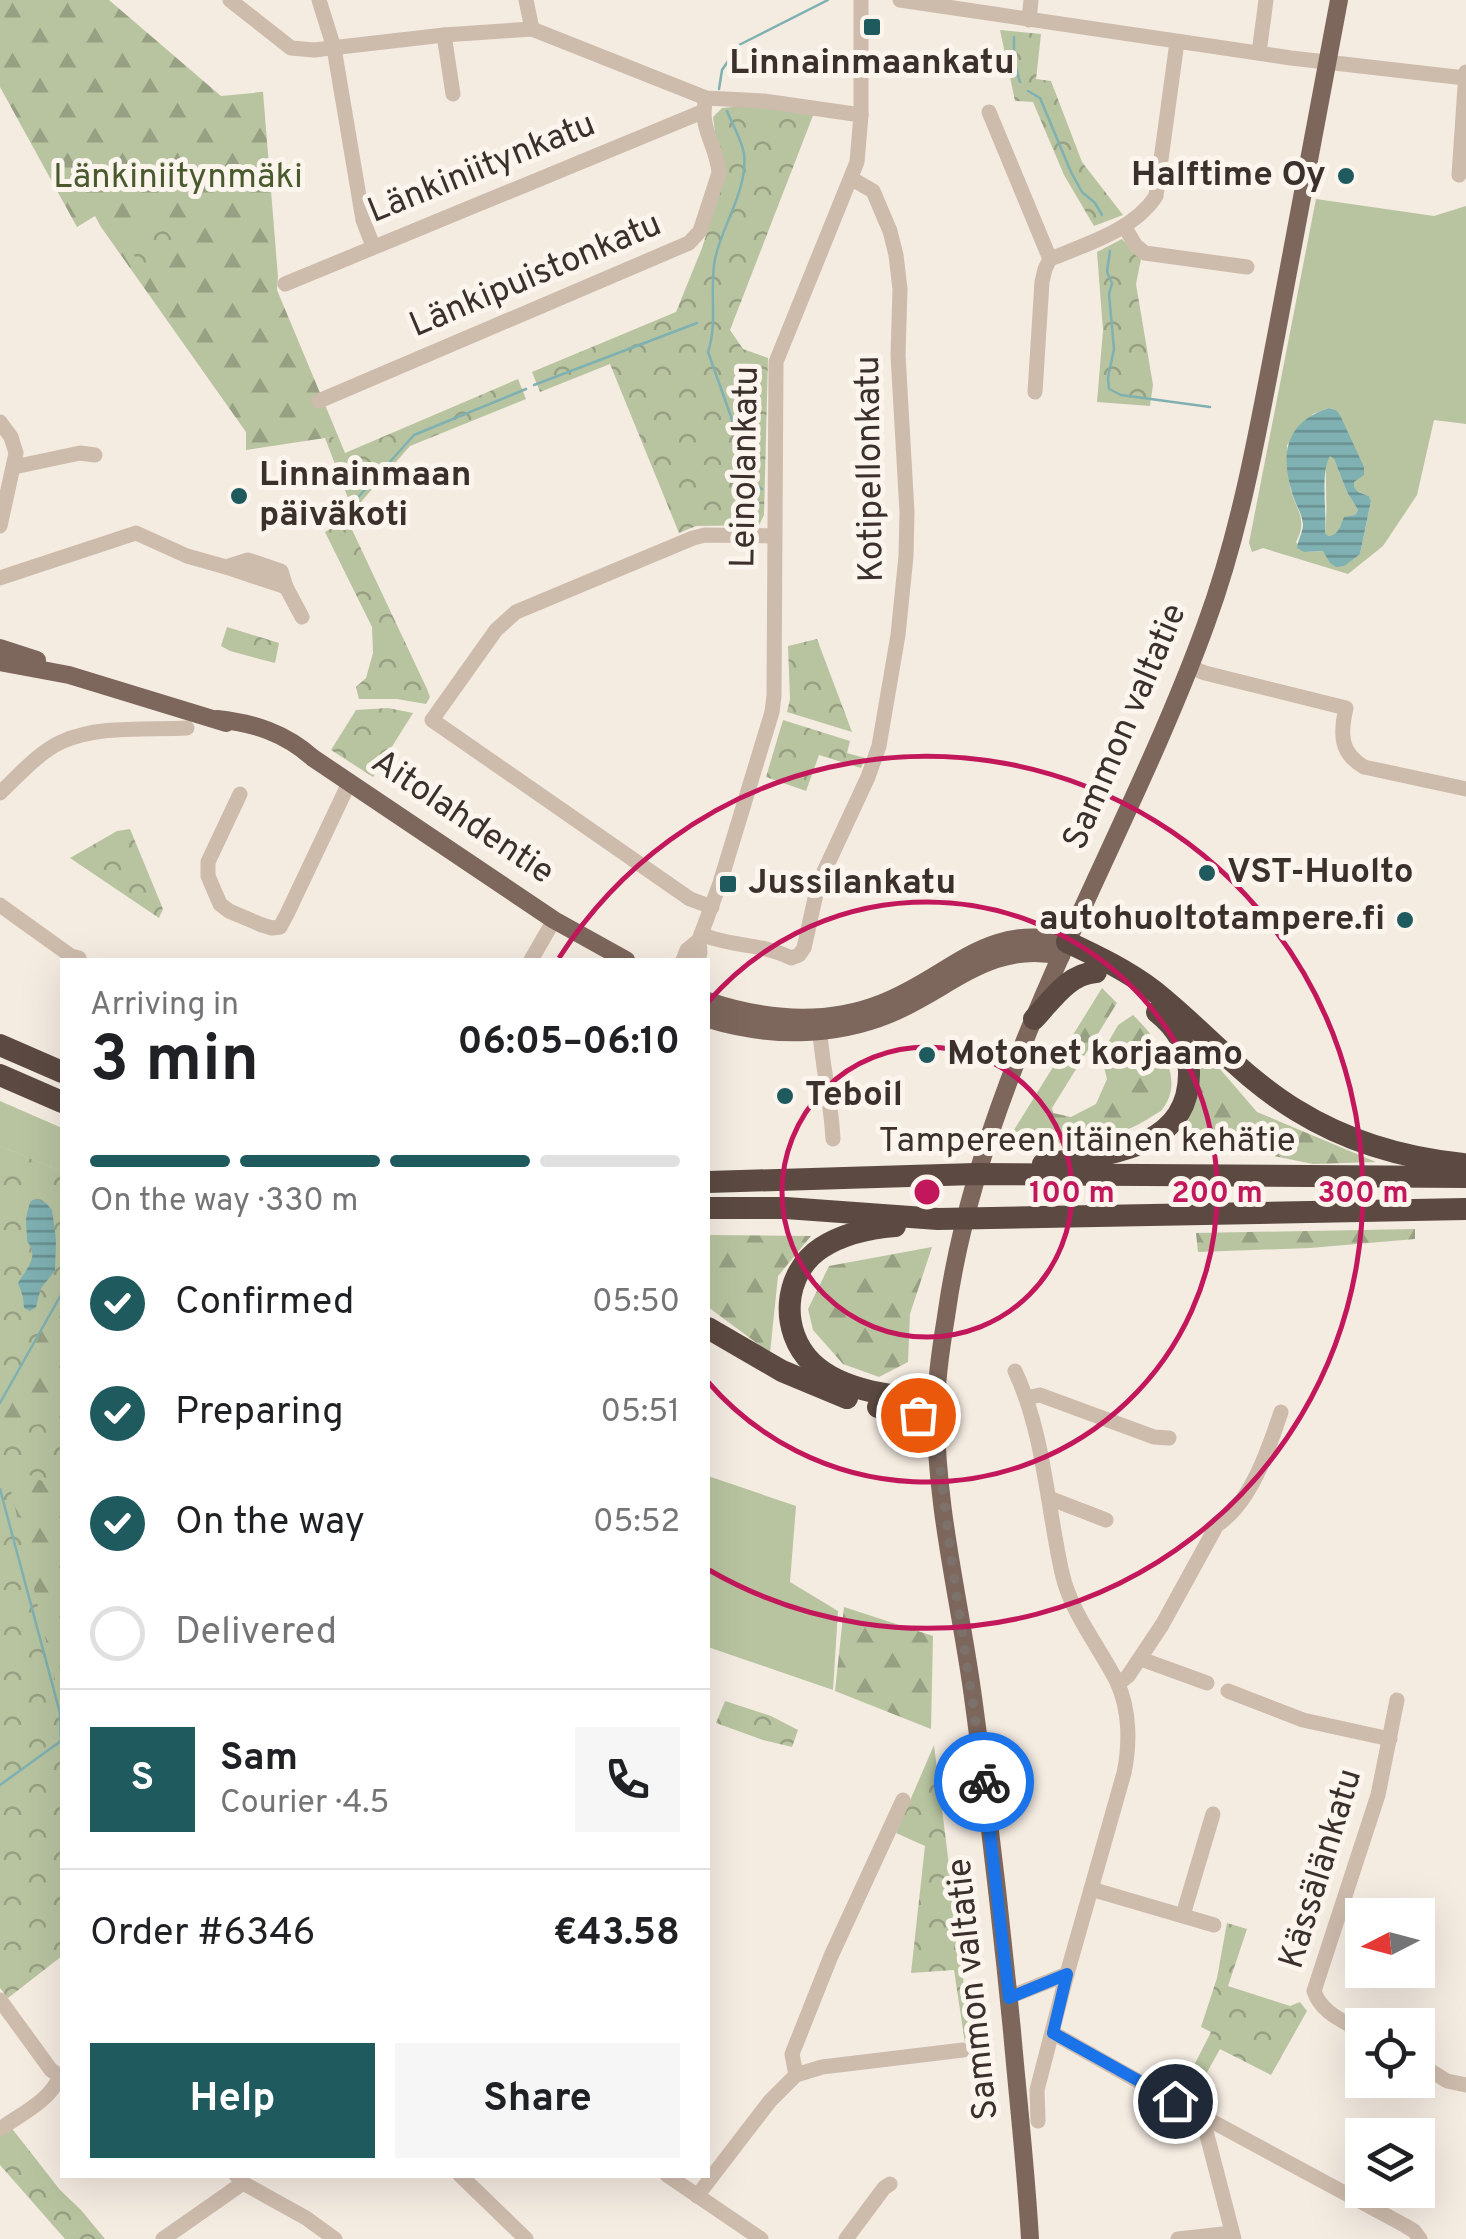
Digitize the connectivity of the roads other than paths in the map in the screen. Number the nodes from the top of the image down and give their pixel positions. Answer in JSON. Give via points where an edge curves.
{"nodes":[{"id":1,"x":230,"y":0,"type":"edge"},
{"id":2,"x":319,"y":0,"type":"edge"},
{"id":3,"x":526,"y":0,"type":"edge"},
{"id":4,"x":861,"y":0,"type":"edge"},
{"id":5,"x":900,"y":0,"type":"edge"},
{"id":6,"x":1032,"y":0,"type":"edge"},
{"id":7,"x":1266,"y":0,"type":"edge"},
{"id":8,"x":1338,"y":0,"type":"edge"},
{"id":9,"x":1029,"y":20,"type":"junction"},
{"id":10,"x":532,"y":29,"type":"junction"},
{"id":11,"x":444,"y":35,"type":"junction"},
{"id":12,"x":1177,"y":42,"type":"junction"},
{"id":13,"x":334,"y":48,"type":"junction"},
{"id":14,"x":1259,"y":52,"type":"junction"},
{"id":15,"x":1327,"y":62,"type":"junction"},
{"id":16,"x":1466,"y":75,"type":"edge"},
{"id":17,"x":453,"y":94,"type":"dead end"},
{"id":18,"x":704,"y":105,"type":"junction"},
{"id":19,"x":989,"y":112,"type":"dead end"},
{"id":20,"x":861,"y":115,"type":"junction"},
{"id":21,"x":1458,"y":175,"type":"dead end"},
{"id":22,"x":852,"y":179,"type":"junction"},
{"id":23,"x":1124,"y":226,"type":"junction"},
{"id":24,"x":374,"y":246,"type":"junction"},
{"id":25,"x":1050,"y":259,"type":"junction"},
{"id":26,"x":1247,"y":267,"type":"dead end"},
{"id":27,"x":285,"y":284,"type":"dead end"},
{"id":28,"x":1035,"y":392,"type":"dead end"},
{"id":29,"x":320,"y":402,"type":"dead end"},
{"id":30,"x":0,"y":422,"type":"edge"},
{"id":31,"x":95,"y":454,"type":"dead end"},
{"id":32,"x":14,"y":468,"type":"junction"},
{"id":33,"x":0,"y":526,"type":"edge"},
{"id":34,"x":773,"y":536,"type":"junction"},
{"id":35,"x":0,"y":578,"type":"edge"},
{"id":36,"x":302,"y":617,"type":"dead end"},
{"id":37,"x":0,"y":648,"type":"edge"},
{"id":38,"x":0,"y":662,"type":"edge"},
{"id":39,"x":1190,"y":667,"type":"junction"},
{"id":40,"x":68,"y":675,"type":"junction"},
{"id":41,"x":187,"y":728,"type":"dead end"},
{"id":42,"x":350,"y":782,"type":"junction"},
{"id":43,"x":1466,"y":790,"type":"edge"},
{"id":44,"x":0,"y":793,"type":"edge"},
{"id":45,"x":240,"y":794,"type":"dead end"},
{"id":46,"x":0,"y":905,"type":"edge"},
{"id":47,"x":712,"y":907,"type":"junction"},
{"id":48,"x":554,"y":920,"type":"junction"},
{"id":49,"x":574,"y":932,"type":"junction"},
{"id":50,"x":700,"y":937,"type":"junction"},
{"id":51,"x":1064,"y":949,"type":"junction"},
{"id":52,"x":1015,"y":954,"type":"junction"},
{"id":53,"x":80,"y":958,"type":"edge"},
{"id":54,"x":532,"y":958,"type":"edge"},
{"id":55,"x":604,"y":958,"type":"edge"},
{"id":56,"x":622,"y":958,"type":"edge"},
{"id":57,"x":684,"y":958,"type":"edge"},
{"id":58,"x":699,"y":958,"type":"edge"},
{"id":59,"x":1096,"y":972,"type":"junction"},
{"id":60,"x":1047,"y":990,"type":"junction"},
{"id":61,"x":710,"y":1002,"type":"edge"},
{"id":62,"x":710,"y":1019,"type":"edge"},
{"id":63,"x":1034,"y":1019,"type":"junction"},
{"id":64,"x":819,"y":1024,"type":"junction"},
{"id":65,"x":0,"y":1046,"type":"edge"},
{"id":66,"x":60,"y":1071,"type":"edge"},
{"id":67,"x":0,"y":1076,"type":"edge"},
{"id":68,"x":60,"y":1101,"type":"edge"},
{"id":69,"x":833,"y":1139,"type":"dead end"},
{"id":70,"x":1466,"y":1165,"type":"edge"},
{"id":71,"x":976,"y":1174,"type":"junction"},
{"id":72,"x":1466,"y":1177,"type":"edge"},
{"id":73,"x":710,"y":1182,"type":"edge"},
{"id":74,"x":710,"y":1208,"type":"edge"},
{"id":75,"x":1466,"y":1209,"type":"edge"},
{"id":76,"x":938,"y":1219,"type":"junction"},
{"id":77,"x":710,"y":1329,"type":"edge"},
{"id":78,"x":1015,"y":1371,"type":"dead end"},
{"id":79,"x":1026,"y":1398,"type":"junction"},
{"id":80,"x":936,"y":1409,"type":"junction"},
{"id":81,"x":1281,"y":1412,"type":"dead end"},
{"id":82,"x":1169,"y":1438,"type":"dead end"},
{"id":83,"x":1049,"y":1498,"type":"junction"},
{"id":84,"x":1106,"y":1520,"type":"dead end"},
{"id":85,"x":1141,"y":1659,"type":"junction"},
{"id":86,"x":1118,"y":1684,"type":"junction"},
{"id":87,"x":1207,"y":1684,"type":"dead end"},
{"id":88,"x":1228,"y":1691,"type":"dead end"},
{"id":89,"x":1397,"y":1700,"type":"dead end"},
{"id":90,"x":1390,"y":1740,"type":"junction"},
{"id":91,"x":903,"y":1800,"type":"dead end"},
{"id":92,"x":1214,"y":1814,"type":"dead end"},
{"id":93,"x":1091,"y":1890,"type":"junction"},
{"id":94,"x":1183,"y":1916,"type":"junction"},
{"id":95,"x":1214,"y":1925,"type":"dead end"},
{"id":96,"x":1067,"y":1974,"type":"junction"},
{"id":97,"x":1009,"y":1998,"type":"junction"},
{"id":98,"x":0,"y":2000,"type":"edge"},
{"id":99,"x":1345,"y":2022,"type":"edge"},
{"id":100,"x":1053,"y":2033,"type":"junction"},
{"id":101,"x":962,"y":2050,"type":"dead end"},
{"id":102,"x":1435,"y":2074,"type":"edge"},
{"id":103,"x":60,"y":2075,"type":"edge"},
{"id":104,"x":796,"y":2075,"type":"junction"},
{"id":105,"x":60,"y":2078,"type":"edge"},
{"id":106,"x":1466,"y":2085,"type":"edge"},
{"id":107,"x":1184,"y":2106,"type":"dead end"},
{"id":108,"x":1038,"y":2121,"type":"dead end"},
{"id":109,"x":0,"y":2129,"type":"edge"},
{"id":110,"x":463,"y":2178,"type":"edge"},
{"id":111,"x":671,"y":2178,"type":"edge"},
{"id":112,"x":240,"y":2179,"type":"edge"},
{"id":113,"x":890,"y":2184,"type":"dead end"},
{"id":114,"x":697,"y":2196,"type":"junction"},
{"id":115,"x":1234,"y":2236,"type":"edge"},
{"id":116,"x":1420,"y":2238,"type":"edge"},
{"id":117,"x":164,"y":2239,"type":"edge"},
{"id":118,"x":335,"y":2239,"type":"edge"},
{"id":119,"x":526,"y":2239,"type":"edge"},
{"id":120,"x":762,"y":2239,"type":"edge"},
{"id":121,"x":846,"y":2239,"type":"edge"},
{"id":122,"x":1030,"y":2239,"type":"edge"},
{"id":123,"x":1178,"y":2239,"type":"edge"}],
"edges":[{"from":1,"to":13,"type":"street","via":[[290,48]]},
{"from":2,"to":13,"type":"street"},
{"from":3,"to":10,"type":"street"},
{"from":4,"to":20,"type":"street","name":"Leinolankatu"},
{"from":5,"to":9,"type":"street"},
{"from":6,"to":9,"type":"street"},
{"from":7,"to":14,"type":"street"},
{"from":8,"to":15,"type":"main road","name":"Sammon valtatie"},
{"from":9,"to":12,"type":"street"},
{"from":10,"to":11,"type":"street"},
{"from":10,"to":18,"type":"street"},
{"from":11,"to":13,"type":"street"},
{"from":11,"to":17,"type":"street"},
{"from":12,"to":14,"type":"street"},
{"from":12,"to":23,"type":"street","via":[[1156,196]]},
{"from":13,"to":24,"type":"street"},
{"from":14,"to":15,"type":"street"},
{"from":15,"to":16,"type":"street"},
{"from":15,"to":39,"type":"main road","name":"Sammon valtatie","via":[[1252,458],[1226,566]]},
{"from":16,"to":21,"type":"street"},
{"from":18,"to":20,"type":"street","via":[[764,101]]},
{"from":18,"to":24,"type":"street","name":"Länkiniitynkatu"},
{"from":18,"to":29,"type":"street","name":"Länkipuistonkatu","via":[[719,173],[700,231],[689,243]]},
{"from":19,"to":25,"type":"street"},
{"from":20,"to":22,"type":"street","name":"Leinolankatu"},
{"from":22,"to":34,"type":"street","name":"Leinolankatu","via":[[776,362]]},
{"from":22,"to":50,"type":"street","name":"Kotipellonkatu","via":[[879,201],[900,290],[908,512],[898,635],[880,738],[817,890],[800,953],[791,958]]},
{"from":23,"to":25,"type":"street"},
{"from":23,"to":26,"type":"street","via":[[1145,253]]},
{"from":24,"to":27,"type":"street","name":"Länkiniitynkatu"},
{"from":25,"to":28,"type":"street","via":[[1042,282]]},
{"from":30,"to":32,"type":"street","via":[[14,444]]},
{"from":31,"to":32,"type":"street"},
{"from":32,"to":33,"type":"street"},
{"from":34,"to":47,"type":"street","name":"Leinolankatu","via":[[772,712]]},
{"from":34,"to":47,"type":"street","via":[[693,538],[516,612],[432,720],[678,891]]},
{"from":35,"to":36,"type":"street","via":[[136,533],[286,587]]},
{"from":37,"to":40,"type":"main road","name":"Aitolahdentie"},
{"from":38,"to":40,"type":"main road","name":"Aitolahdentie"},
{"from":39,"to":43,"type":"street","via":[[1346,708],[1342,726],[1351,759]]},
{"from":39,"to":51,"type":"main road","name":"Sammon valtatie"},
{"from":40,"to":42,"type":"main road","name":"Aitolahdentie","via":[[217,719],[313,758]]},
{"from":41,"to":44,"type":"street","via":[[84,734],[36,759]]},
{"from":42,"to":45,"type":"street","via":[[288,914],[272,928],[220,904],[206,869]]},
{"from":42,"to":48,"type":"main road","name":"Aitolahdentie"},
{"from":46,"to":53,"type":"street"},
{"from":47,"to":50,"type":"street","name":"Leinolankatu"},
{"from":48,"to":49,"type":"main road","name":"Aitolahdentie"},
{"from":48,"to":54,"type":"street"},
{"from":49,"to":55,"type":"main road","name":"Aitolahdentie"},
{"from":49,"to":56,"type":"main road","name":"Aitolahdentie"},
{"from":50,"to":57,"type":"street","name":"Leinolankatu"},
{"from":50,"to":58,"type":"street","name":"Leinolankatu"},
{"from":51,"to":52,"type":"main road"},
{"from":51,"to":59,"type":"highway"},
{"from":51,"to":60,"type":"main road","name":"Sammon valtatie"},
{"from":51,"to":64,"type":"main road","via":[[1054,939],[990,944],[908,992]]},
{"from":51,"to":70,"type":"highway","via":[[1150,988],[1296,1111],[1366,1144]]},
{"from":52,"to":60,"type":"main road","via":[[1038,964]]},
{"from":52,"to":64,"type":"main road","via":[[970,969],[887,1016]]},
{"from":59,"to":63,"type":"highway","via":[[1071,980]]},
{"from":59,"to":71,"type":"highway","via":[[1164,1018],[1183,1043],[1188,1080],[1175,1119],[1125,1150]]},
{"from":60,"to":63,"type":"main road","name":"Sammon valtatie"},
{"from":61,"to":64,"type":"main road"},
{"from":62,"to":64,"type":"main road","via":[[771,1032]]},
{"from":63,"to":80,"type":"main road","name":"Sammon valtatie","via":[[970,1198],[945,1318]]},
{"from":64,"to":69,"type":"street"},
{"from":65,"to":66,"type":"highway"},
{"from":67,"to":68,"type":"highway"},
{"from":71,"to":72,"type":"highway","name":"Tampereen itäinen kehätie"},
{"from":71,"to":73,"type":"highway","name":"Tampereen itäinen kehätie"},
{"from":74,"to":76,"type":"highway","name":"Tampereen itäinen kehätie"},
{"from":75,"to":76,"type":"highway","name":"Tampereen itäinen kehätie"},
{"from":76,"to":80,"type":"highway","via":[[854,1233],[820,1248],[800,1271],[789,1312],[803,1352],[830,1376]]},
{"from":77,"to":80,"type":"highway","via":[[816,1387],[883,1408]]},
{"from":78,"to":79,"type":"street"},
{"from":79,"to":82,"type":"street","via":[[1040,1395]]},
{"from":79,"to":83,"type":"street"},
{"from":80,"to":97,"type":"main road","name":"Sammon valtatie","via":[[948,1549]]},
{"from":81,"to":85,"type":"street","via":[[1262,1467],[1217,1525]]},
{"from":83,"to":84,"type":"street"},
{"from":83,"to":86,"type":"street","via":[[1070,1598]]},
{"from":85,"to":86,"type":"street"},
{"from":85,"to":87,"type":"street"},
{"from":86,"to":93,"type":"street","via":[[1127,1761]]},
{"from":88,"to":90,"type":"street","via":[[1304,1720]]},
{"from":89,"to":90,"type":"street","name":"Kässälänkatu"},
{"from":90,"to":99,"type":"street","name":"Kässälänkatu","via":[[1314,1991],[1324,2009]]},
{"from":91,"to":104,"type":"street","via":[[792,2054]]},
{"from":92,"to":94,"type":"street"},
{"from":93,"to":94,"type":"street"},
{"from":93,"to":96,"type":"street"},
{"from":94,"to":95,"type":"street"},
{"from":96,"to":97,"type":"street"},
{"from":96,"to":100,"type":"street"},
{"from":97,"to":122,"type":"main road","name":"Sammon valtatie"},
{"from":98,"to":103,"type":"street"},
{"from":100,"to":107,"type":"street"},
{"from":100,"to":108,"type":"street","via":[[1037,2090]]},
{"from":101,"to":104,"type":"street"},
{"from":102,"to":106,"type":"street"},
{"from":104,"to":114,"type":"street"},
{"from":105,"to":109,"type":"street","via":[[49,2094]]},
{"from":110,"to":119,"type":"street"},
{"from":111,"to":114,"type":"street"},
{"from":112,"to":117,"type":"street"},
{"from":112,"to":118,"type":"street"},
{"from":113,"to":121,"type":"street"},
{"from":114,"to":120,"type":"street"},
{"from":115,"to":116,"type":"street","via":[[1202,2116]]},
{"from":115,"to":123,"type":"street"}]}
